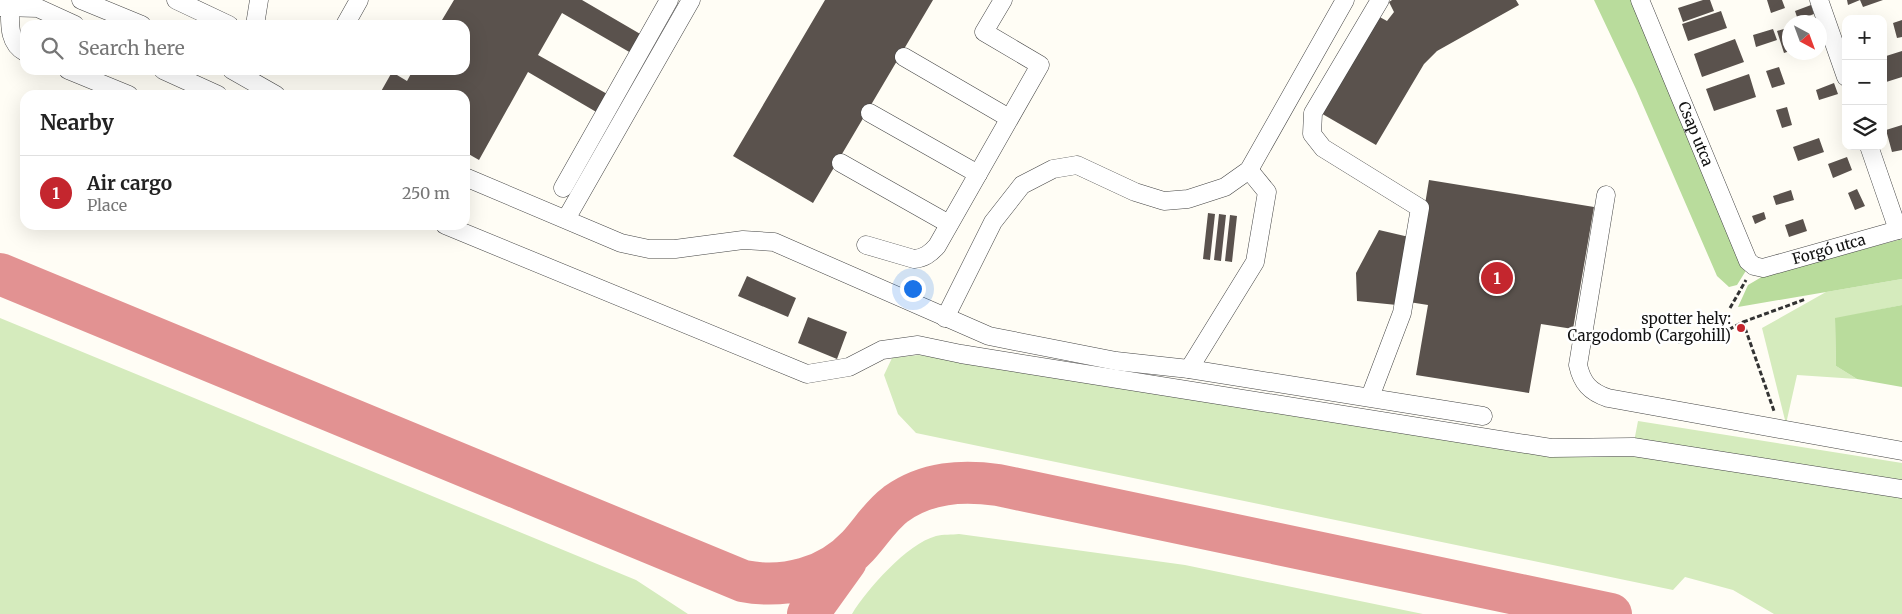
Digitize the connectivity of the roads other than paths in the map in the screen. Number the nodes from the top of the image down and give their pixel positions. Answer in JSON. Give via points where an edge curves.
{"nodes":[{"id":1,"x":31,"y":0,"type":"edge"},
{"id":2,"x":80,"y":0,"type":"edge"},
{"id":3,"x":176,"y":0,"type":"edge"},
{"id":4,"x":260,"y":0,"type":"edge"},
{"id":5,"x":359,"y":0,"type":"edge"},
{"id":6,"x":669,"y":0,"type":"edge"},
{"id":7,"x":691,"y":0,"type":"edge"},
{"id":8,"x":1003,"y":0,"type":"edge"},
{"id":9,"x":1345,"y":0,"type":"edge"},
{"id":10,"x":1380,"y":0,"type":"edge"},
{"id":11,"x":1640,"y":0,"type":"edge"},
{"id":12,"x":1819,"y":0,"type":"edge"},
{"id":13,"x":5,"y":7,"type":"edge"},
{"id":14,"x":65,"y":20,"type":"edge"},
{"id":15,"x":127,"y":20,"type":"edge"},
{"id":16,"x":218,"y":20,"type":"edge"},
{"id":17,"x":256,"y":20,"type":"edge"},
{"id":18,"x":348,"y":20,"type":"edge"},
{"id":19,"x":20,"y":48,"type":"edge"},
{"id":20,"x":904,"y":57,"type":"dead end"},
{"id":21,"x":1842,"y":66,"type":"edge"},
{"id":22,"x":80,"y":75,"type":"edge"},
{"id":23,"x":174,"y":75,"type":"edge"},
{"id":24,"x":241,"y":75,"type":"edge"},
{"id":25,"x":259,"y":75,"type":"edge"},
{"id":26,"x":117,"y":90,"type":"edge"},
{"id":27,"x":207,"y":90,"type":"edge"},
{"id":28,"x":268,"y":90,"type":"edge"},
{"id":29,"x":269,"y":90,"type":"edge"},
{"id":30,"x":870,"y":113,"type":"dead end"},
{"id":31,"x":1009,"y":118,"type":"junction"},
{"id":32,"x":1870,"y":150,"type":"edge"},
{"id":33,"x":841,"y":163,"type":"dead end"},
{"id":34,"x":1249,"y":170,"type":"junction"},
{"id":35,"x":978,"y":174,"type":"junction"},
{"id":36,"x":470,"y":179,"type":"edge"},
{"id":37,"x":563,"y":188,"type":"dead end"},
{"id":38,"x":1606,"y":195,"type":"dead end"},
{"id":39,"x":566,"y":219,"type":"junction"},
{"id":40,"x":949,"y":224,"type":"junction"},
{"id":41,"x":457,"y":230,"type":"edge"},
{"id":42,"x":1900,"y":230,"type":"edge"},
{"id":43,"x":866,"y":245,"type":"dead end"},
{"id":44,"x":1754,"y":266,"type":"joint"},
{"id":45,"x":945,"y":318,"type":"junction"},
{"id":46,"x":1189,"y":369,"type":"junction"},
{"id":47,"x":1370,"y":396,"type":"junction"},
{"id":48,"x":1483,"y":416,"type":"dead end"},
{"id":49,"x":1902,"y":451,"type":"edge"},
{"id":50,"x":1902,"y":489,"type":"edge"}],
"edges":[{"from":1,"to":13,"type":"street"},
{"from":2,"to":15,"type":"street"},
{"from":3,"to":16,"type":"street"},
{"from":4,"to":17,"type":"street"},
{"from":5,"to":18,"type":"street"},
{"from":6,"to":37,"type":"street"},
{"from":7,"to":39,"type":"street"},
{"from":8,"to":31,"type":"street","via":[[984,32],[1040,65]]},
{"from":9,"to":34,"type":"street"},
{"from":10,"to":47,"type":"street","via":[[1313,113],[1312,134],[1323,148],[1420,208],[1402,313]]},
{"from":11,"to":44,"type":"street","name":"Csap utca","via":[[1748,261]]},
{"from":12,"to":21,"type":"street"},
{"from":13,"to":14,"type":"street","via":[[44,9]]},
{"from":13,"to":19,"type":"street","via":[[12,37]]},
{"from":20,"to":31,"type":"street"},
{"from":22,"to":26,"type":"street"},
{"from":23,"to":27,"type":"street"},
{"from":24,"to":28,"type":"street"},
{"from":25,"to":29,"type":"street"},
{"from":30,"to":35,"type":"street"},
{"from":31,"to":35,"type":"street"},
{"from":32,"to":42,"type":"street"},
{"from":33,"to":40,"type":"street"},
{"from":34,"to":45,"type":"street","via":[[1225,187],[1188,199],[1164,201],[1077,165],[1053,169],[1022,185],[993,222]]},
{"from":34,"to":46,"type":"street","via":[[1267,192],[1255,262]]},
{"from":35,"to":40,"type":"street"},
{"from":36,"to":39,"type":"street"},
{"from":38,"to":49,"type":"street","via":[[1579,358],[1581,377],[1596,394]]},
{"from":39,"to":45,"type":"street","via":[[621,242],[649,249],[743,240],[774,242]]},
{"from":40,"to":43,"type":"street","via":[[937,246],[921,258],[914,259]]},
{"from":41,"to":50,"type":"street","via":[[807,374],[848,366],[882,350],[918,344],[970,356],[1551,448],[1634,447]]},
{"from":42,"to":44,"type":"street","name":"Forgó utca","via":[[1763,268]]},
{"from":45,"to":46,"type":"street","via":[[989,336],[1027,345],[1116,361]]},
{"from":46,"to":47,"type":"street"},
{"from":47,"to":48,"type":"street"}]}
